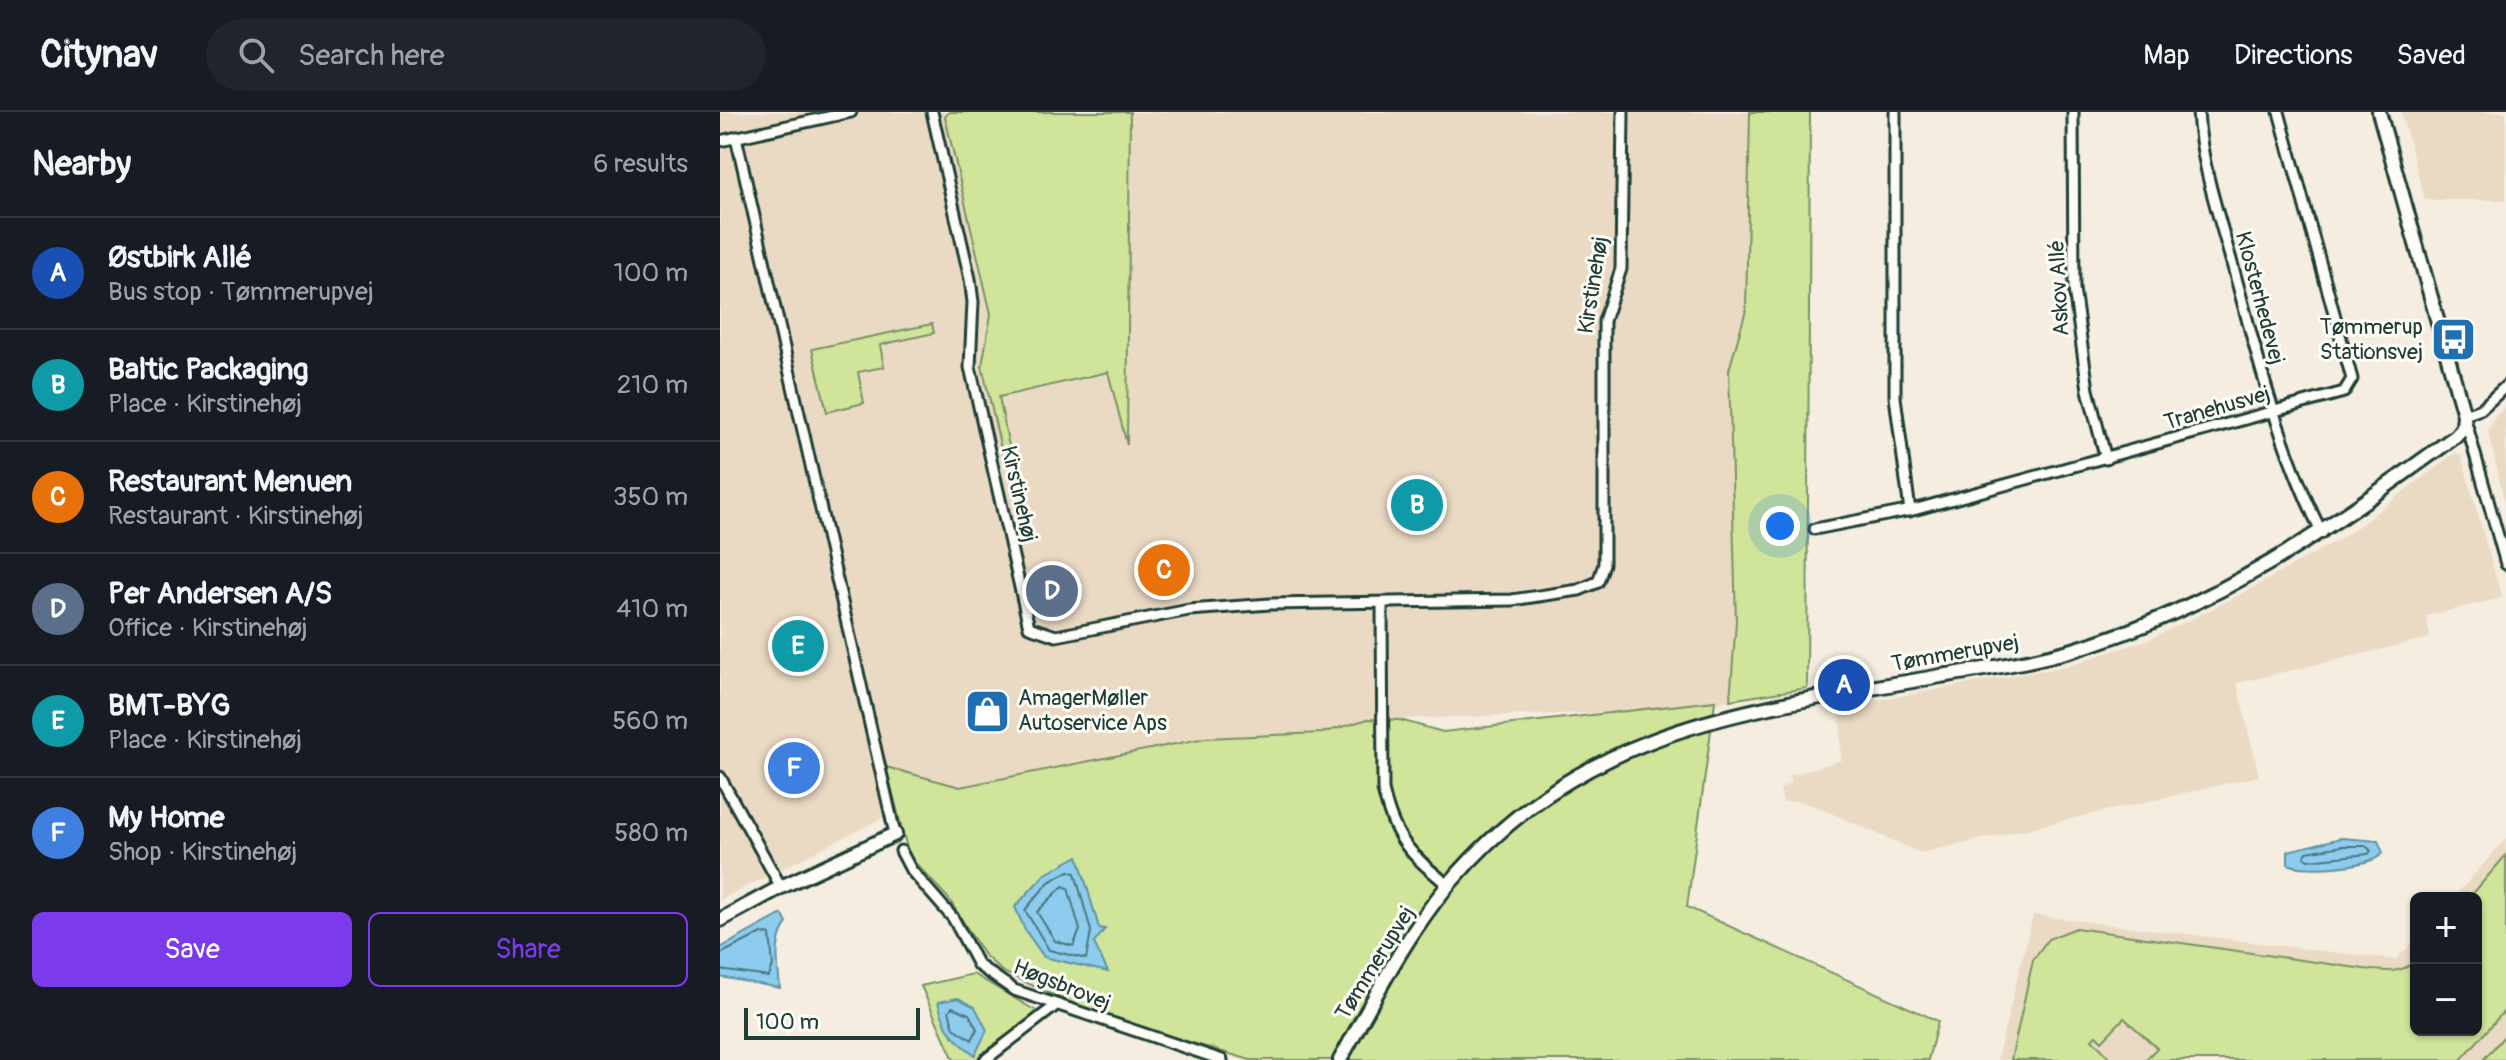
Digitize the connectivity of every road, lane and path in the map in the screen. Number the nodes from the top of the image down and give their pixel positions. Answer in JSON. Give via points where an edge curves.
{"nodes":[{"id":1,"x":851,"y":112,"type":"edge"},
{"id":2,"x":932,"y":112,"type":"edge"},
{"id":3,"x":1623,"y":112,"type":"edge"},
{"id":4,"x":1895,"y":112,"type":"edge"},
{"id":5,"x":2073,"y":112,"type":"edge"},
{"id":6,"x":2198,"y":112,"type":"edge"},
{"id":7,"x":2279,"y":112,"type":"edge"},
{"id":8,"x":2379,"y":112,"type":"edge"},
{"id":9,"x":736,"y":137,"type":"junction"},
{"id":10,"x":720,"y":141,"type":"edge"},
{"id":11,"x":2506,"y":386,"type":"edge"},
{"id":12,"x":2272,"y":411,"type":"junction"},
{"id":13,"x":2464,"y":415,"type":"junction"},
{"id":14,"x":2106,"y":459,"type":"junction"},
{"id":15,"x":1910,"y":511,"type":"junction"},
{"id":16,"x":1815,"y":529,"type":"dead end"},
{"id":17,"x":2322,"y":533,"type":"junction"},
{"id":18,"x":2506,"y":564,"type":"edge"},
{"id":19,"x":1382,"y":603,"type":"junction"},
{"id":20,"x":720,"y":777,"type":"edge"},
{"id":21,"x":895,"y":834,"type":"joint"},
{"id":22,"x":901,"y":851,"type":"dead end"},
{"id":23,"x":1448,"y":885,"type":"junction"},
{"id":24,"x":781,"y":887,"type":"junction"},
{"id":25,"x":720,"y":920,"type":"edge"},
{"id":26,"x":1055,"y":1006,"type":"junction"},
{"id":27,"x":985,"y":1060,"type":"edge"},
{"id":28,"x":1222,"y":1060,"type":"edge"},
{"id":29,"x":1340,"y":1060,"type":"edge"}],
"edges":[{"from":1,"to":9,"type":"street"},
{"from":2,"to":19,"type":"street","name":"Kirstinehøj","via":[[970,279],[970,367],[1029,627],[1056,636],[1189,610]]},
{"from":3,"to":19,"type":"street","name":"Kirstinehøj","via":[[1621,269],[1604,321],[1604,564],[1598,582],[1512,600]]},
{"from":4,"to":15,"type":"street","via":[[1895,397]]},
{"from":5,"to":14,"type":"street","name":"Askov Allé","via":[[2077,321]]},
{"from":6,"to":12,"type":"street","name":"Klosterhedevej","via":[[2205,164]]},
{"from":7,"to":12,"type":"street","name":"Tranehusvej","via":[[2352,379],[2344,392]]},
{"from":8,"to":13,"type":"street"},
{"from":9,"to":10,"type":"street"},
{"from":9,"to":21,"type":"street"},
{"from":11,"to":13,"type":"street","via":[[2481,409]]},
{"from":12,"to":14,"type":"street","name":"Tranehusvej"},
{"from":12,"to":17,"type":"street","name":"Klosterhedevej","via":[[2296,482]]},
{"from":13,"to":17,"type":"street","name":"Tømmerupvej","via":[[2456,436]]},
{"from":13,"to":18,"type":"street"},
{"from":14,"to":15,"type":"street","name":"Tranehusvej"},
{"from":15,"to":16,"type":"street","name":"Tranehusvej"},
{"from":17,"to":23,"type":"street","name":"Tømmerupvej","via":[[2177,613],[2072,650],[1733,714],[1654,738],[1600,762],[1517,817]]},
{"from":19,"to":23,"type":"street","via":[[1386,802],[1397,835],[1411,855]]},
{"from":20,"to":24,"type":"street"},
{"from":21,"to":24,"type":"street"},
{"from":22,"to":26,"type":"street","name":"Høgsbrovej","via":[[953,918],[978,965],[1014,990]]},
{"from":23,"to":29,"type":"street","name":"Tømmerupvej"},
{"from":24,"to":25,"type":"street"},
{"from":26,"to":27,"type":"street"},
{"from":26,"to":28,"type":"street","name":"Høgsbrovej"}]}
